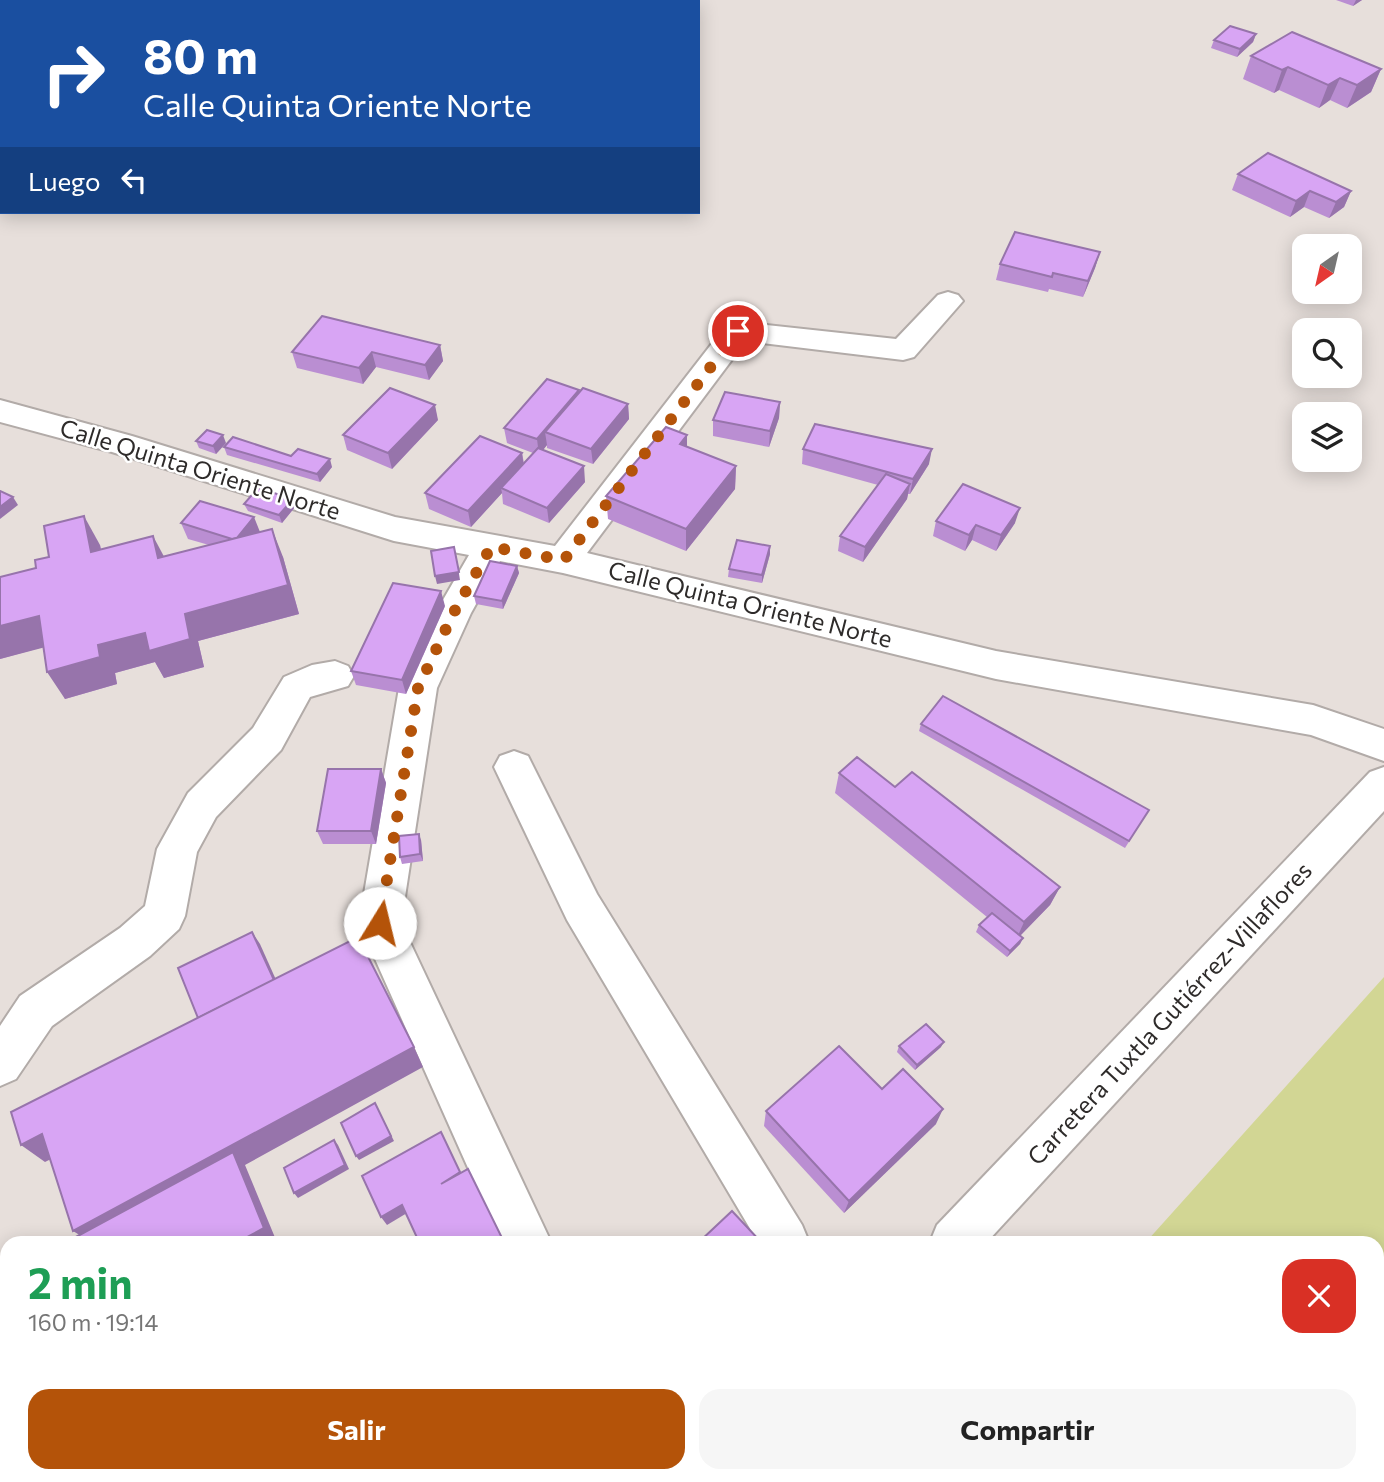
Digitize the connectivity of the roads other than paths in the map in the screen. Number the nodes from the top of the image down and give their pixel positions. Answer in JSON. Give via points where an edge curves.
{"nodes":[{"id":1,"x":948,"y":301,"type":"dead end"},
{"id":2,"x":0,"y":411,"type":"edge"},
{"id":3,"x":491,"y":547,"type":"junction"},
{"id":4,"x":564,"y":560,"type":"junction"},
{"id":5,"x":335,"y":677,"type":"dead end"},
{"id":6,"x":1384,"y":744,"type":"edge"},
{"id":7,"x":514,"y":767,"type":"dead end"},
{"id":8,"x":1384,"y":784,"type":"edge"},
{"id":9,"x":1366,"y":821,"type":"edge"},
{"id":10,"x":0,"y":1064,"type":"edge"},
{"id":11,"x":523,"y":1236,"type":"edge"},
{"id":12,"x":782,"y":1236,"type":"edge"},
{"id":13,"x":960,"y":1236,"type":"edge"}],
"edges":[{"from":1,"to":4,"type":"street","via":[[903,350],[738,331]]},
{"from":2,"to":3,"type":"street","name":"Calle Quinta Oriente Norte","via":[[394,529]]},
{"from":3,"to":4,"type":"street","name":"Calle Quinta Oriente Norte"},
{"from":3,"to":11,"type":"street","via":[[418,688],[380,923]]},
{"from":4,"to":6,"type":"street","name":"Calle Quinta Oriente Norte","via":[[996,665],[1313,720]]},
{"from":5,"to":10,"type":"street","via":[[297,687],[267,739],[202,805],[177,849],[164,916],[135,942],[36,1011]]},
{"from":7,"to":12,"type":"street","via":[[582,907]]},
{"from":8,"to":9,"type":"street","name":"Carretera Tuxtla Gutiérrez-Villaflores"},
{"from":9,"to":13,"type":"street","name":"Carretera Tuxtla Gutiérrez-Villaflores"}]}
